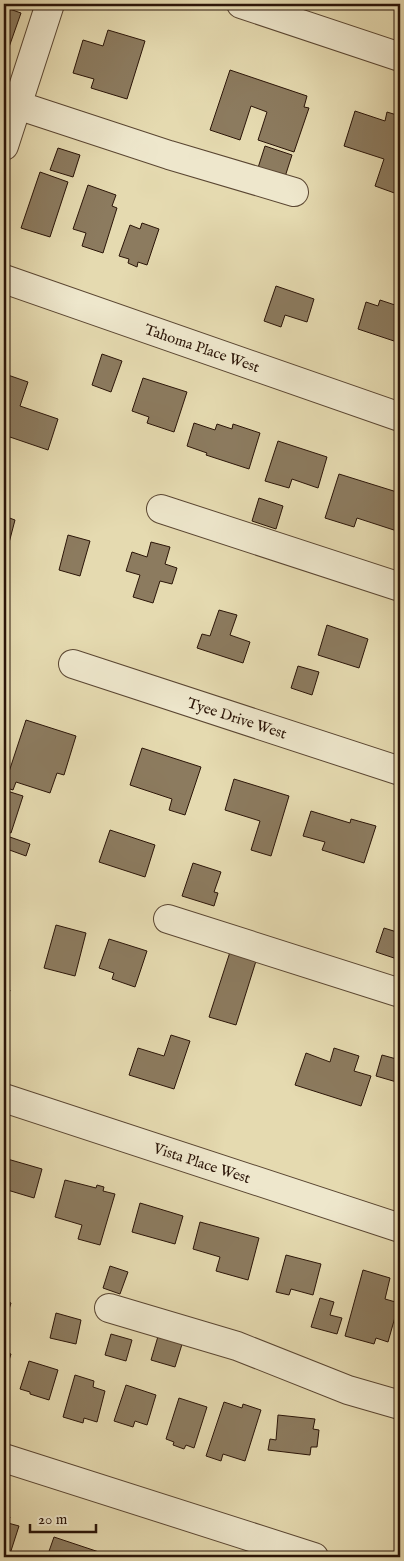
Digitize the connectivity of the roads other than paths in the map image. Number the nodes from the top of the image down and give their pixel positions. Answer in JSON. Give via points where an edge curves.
{"nodes":[{"id":1,"x":50,"y":4,"type":"edge"},
{"id":2,"x":241,"y":4,"type":"edge"},
{"id":3,"x":400,"y":56,"type":"edge"},
{"id":4,"x":17,"y":105,"type":"junction"},
{"id":5,"x":4,"y":146,"type":"edge"},
{"id":6,"x":294,"y":192,"type":"dead end"},
{"id":7,"x":4,"y":279,"type":"edge"},
{"id":8,"x":400,"y":417,"type":"edge"},
{"id":9,"x":161,"y":509,"type":"dead end"},
{"id":10,"x":400,"y":587,"type":"edge"},
{"id":11,"x":73,"y":664,"type":"dead end"},
{"id":12,"x":400,"y":771,"type":"edge"},
{"id":13,"x":168,"y":919,"type":"dead end"},
{"id":14,"x":400,"y":993,"type":"edge"},
{"id":15,"x":4,"y":1098,"type":"edge"},
{"id":16,"x":400,"y":1228,"type":"edge"},
{"id":17,"x":109,"y":1308,"type":"dead end"},
{"id":18,"x":400,"y":1406,"type":"edge"},
{"id":19,"x":4,"y":1458,"type":"edge"},
{"id":20,"x":314,"y":1557,"type":"edge"}],
"edges":[{"from":1,"to":4,"type":"street"},
{"from":2,"to":3,"type":"street"},
{"from":4,"to":5,"type":"street"},
{"from":4,"to":6,"type":"street"},
{"from":7,"to":8,"type":"street","name":"Tahoma Place West"},
{"from":9,"to":10,"type":"street"},
{"from":11,"to":12,"type":"street","name":"Tyee Drive West"},
{"from":13,"to":14,"type":"street"},
{"from":15,"to":16,"type":"street","name":"Vista Place West"},
{"from":17,"to":18,"type":"street","via":[[237,1346],[348,1390]]},
{"from":19,"to":20,"type":"street"}]}
